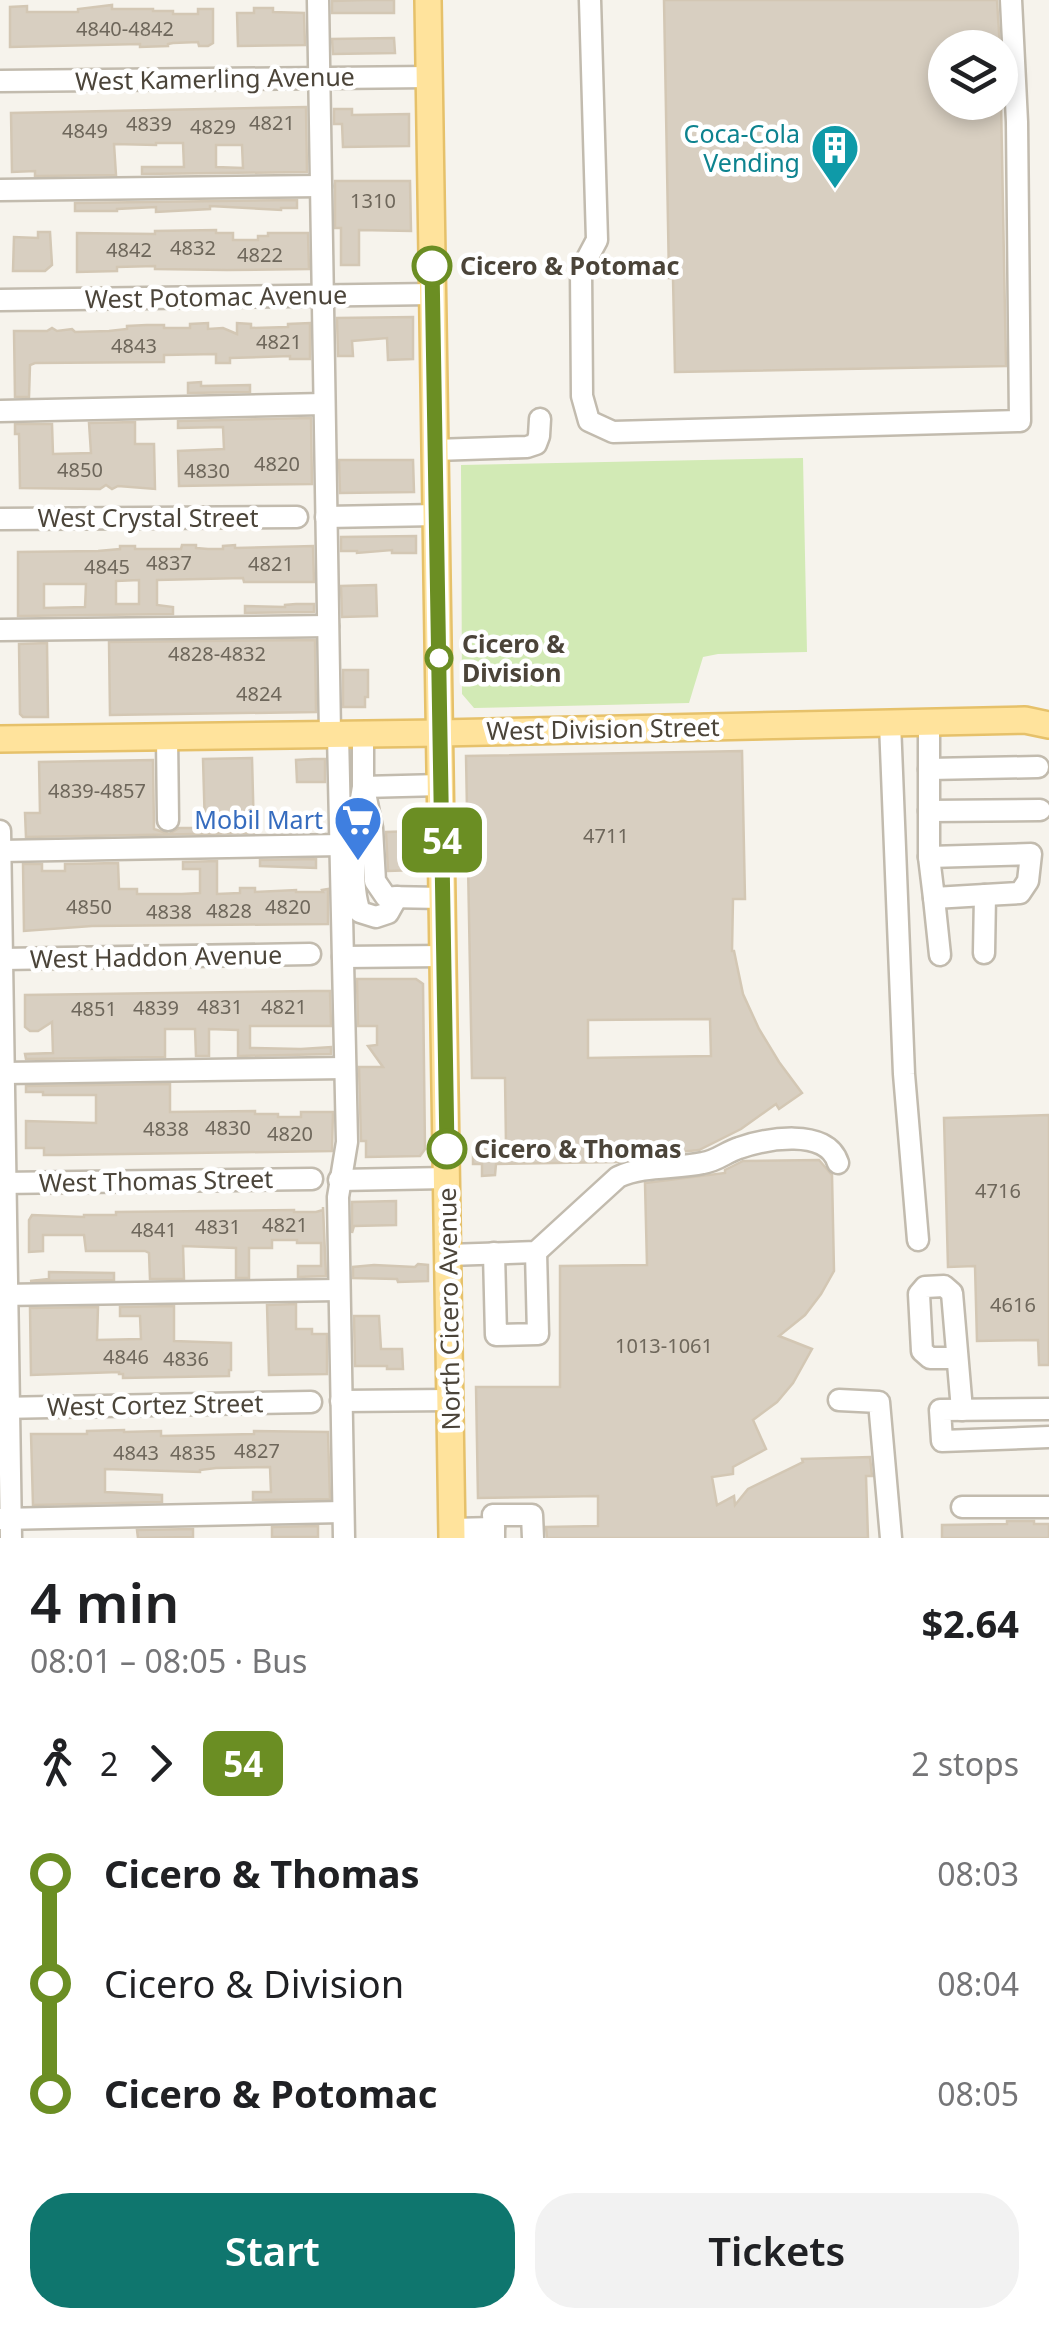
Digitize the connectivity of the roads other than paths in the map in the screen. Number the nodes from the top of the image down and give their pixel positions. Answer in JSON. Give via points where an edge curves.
{"nodes":[{"id":1,"x":318,"y":0,"type":"edge"},
{"id":2,"x":428,"y":0,"type":"edge"},
{"id":3,"x":590,"y":0,"type":"edge"},
{"id":4,"x":1011,"y":0,"type":"edge"},
{"id":5,"x":430,"y":77,"type":"junction"},
{"id":6,"x":319,"y":78,"type":"junction"},
{"id":7,"x":0,"y":81,"type":"edge"},
{"id":8,"x":321,"y":186,"type":"junction"},
{"id":9,"x":0,"y":190,"type":"edge"},
{"id":10,"x":432,"y":294,"type":"junction"},
{"id":11,"x":323,"y":295,"type":"junction"},
{"id":12,"x":0,"y":300,"type":"edge"},
{"id":13,"x":324,"y":404,"type":"junction"},
{"id":14,"x":0,"y":410,"type":"edge"},
{"id":15,"x":540,"y":419,"type":"dead end"},
{"id":16,"x":436,"y":450,"type":"junction"},
{"id":17,"x":437,"y":515,"type":"junction"},
{"id":18,"x":326,"y":517,"type":"junction"},
{"id":19,"x":297,"y":518,"type":"dead end"},
{"id":20,"x":0,"y":520,"type":"edge"},
{"id":21,"x":328,"y":626,"type":"junction"},
{"id":22,"x":0,"y":630,"type":"edge"},
{"id":23,"x":1041,"y":719,"type":"edge"},
{"id":24,"x":928,"y":722,"type":"junction"},
{"id":25,"x":890,"y":723,"type":"junction"},
{"id":26,"x":440,"y":733,"type":"junction"},
{"id":27,"x":344,"y":734,"type":"junction"},
{"id":28,"x":167,"y":737,"type":"junction"},
{"id":29,"x":0,"y":739,"type":"edge"},
{"id":30,"x":1038,"y":767,"type":"dead end"},
{"id":31,"x":928,"y":769,"type":"junction"},
{"id":32,"x":441,"y":785,"type":"junction"},
{"id":33,"x":363,"y":787,"type":"junction"},
{"id":34,"x":1040,"y":810,"type":"dead end"},
{"id":35,"x":929,"y":811,"type":"junction"},
{"id":36,"x":168,"y":820,"type":"dead end"},
{"id":37,"x":0,"y":831,"type":"edge"},
{"id":38,"x":341,"y":845,"type":"junction"},
{"id":39,"x":0,"y":851,"type":"edge"},
{"id":40,"x":929,"y":857,"type":"junction"},
{"id":41,"x":984,"y":896,"type":"junction"},
{"id":42,"x":397,"y":898,"type":"junction"},
{"id":43,"x":443,"y":898,"type":"junction"},
{"id":44,"x":934,"y":898,"type":"junction"},
{"id":45,"x":310,"y":954,"type":"dead end"},
{"id":46,"x":984,"y":954,"type":"dead end"},
{"id":47,"x":444,"y":956,"type":"junction"},
{"id":48,"x":940,"y":956,"type":"dead end"},
{"id":49,"x":343,"y":957,"type":"junction"},
{"id":50,"x":2,"y":959,"type":"edge"},
{"id":51,"x":1,"y":1001,"type":"edge"},
{"id":52,"x":345,"y":1068,"type":"junction"},
{"id":53,"x":4,"y":1073,"type":"junction"},
{"id":54,"x":838,"y":1163,"type":"dead end"},
{"id":55,"x":447,"y":1178,"type":"junction"},
{"id":56,"x":312,"y":1179,"type":"dead end"},
{"id":57,"x":339,"y":1180,"type":"junction"},
{"id":58,"x":3,"y":1183,"type":"edge"},
{"id":59,"x":918,"y":1240,"type":"dead end"},
{"id":60,"x":536,"y":1252,"type":"junction"},
{"id":61,"x":448,"y":1254,"type":"junction"},
{"id":62,"x":494,"y":1254,"type":"junction"},
{"id":63,"x":340,"y":1290,"type":"junction"},
{"id":64,"x":4,"y":1294,"type":"edge"},
{"id":65,"x":958,"y":1358,"type":"dead end"},
{"id":66,"x":450,"y":1400,"type":"junction"},
{"id":67,"x":839,"y":1400,"type":"dead end"},
{"id":68,"x":342,"y":1401,"type":"junction"},
{"id":69,"x":310,"y":1402,"type":"dead end"},
{"id":70,"x":5,"y":1408,"type":"edge"},
{"id":71,"x":1049,"y":1409,"type":"edge"},
{"id":72,"x":962,"y":1410,"type":"junction"},
{"id":73,"x":1049,"y":1437,"type":"edge"},
{"id":74,"x":962,"y":1507,"type":"dead end"},
{"id":75,"x":1049,"y":1507,"type":"edge"},
{"id":76,"x":344,"y":1512,"type":"junction"},
{"id":77,"x":7,"y":1526,"type":"edge"},
{"id":78,"x":494,"y":1533,"type":"edge"},
{"id":79,"x":452,"y":1534,"type":"edge"},
{"id":80,"x":344,"y":1538,"type":"edge"},
{"id":81,"x":533,"y":1538,"type":"edge"},
{"id":82,"x":891,"y":1538,"type":"edge"}],
"edges":[{"from":1,"to":6,"type":"street"},
{"from":2,"to":5,"type":"main road","name":"North Cicero Avenue"},
{"from":3,"to":4,"type":"street","via":[[597,240],[581,270],[582,396],[590,421],[614,432],[1020,421]]},
{"from":5,"to":6,"type":"street","name":"West Kamerling Avenue"},
{"from":5,"to":10,"type":"main road","name":"North Cicero Avenue"},
{"from":6,"to":7,"type":"street","name":"West Kamerling Avenue"},
{"from":6,"to":8,"type":"street"},
{"from":8,"to":9,"type":"street"},
{"from":8,"to":11,"type":"street"},
{"from":10,"to":11,"type":"street","name":"West Potomac Avenue"},
{"from":10,"to":16,"type":"main road","name":"North Cicero Avenue"},
{"from":11,"to":12,"type":"street","name":"West Potomac Avenue"},
{"from":11,"to":13,"type":"street"},
{"from":13,"to":14,"type":"street"},
{"from":13,"to":18,"type":"street"},
{"from":15,"to":16,"type":"street","via":[[536,444],[527,447]]},
{"from":16,"to":17,"type":"main road","name":"North Cicero Avenue"},
{"from":17,"to":18,"type":"street"},
{"from":17,"to":26,"type":"main road","name":"North Cicero Avenue"},
{"from":18,"to":21,"type":"street"},
{"from":19,"to":20,"type":"street","name":"West Crystal Street"},
{"from":21,"to":22,"type":"street"},
{"from":21,"to":27,"type":"street"},
{"from":23,"to":24,"type":"main road","name":"West Division Street"},
{"from":24,"to":25,"type":"main road","name":"West Division Street"},
{"from":24,"to":31,"type":"street"},
{"from":25,"to":26,"type":"main road","name":"West Division Street"},
{"from":25,"to":59,"type":"street","via":[[904,1074]]},
{"from":26,"to":27,"type":"main road","name":"West Division Street"},
{"from":26,"to":32,"type":"main road","name":"North Cicero Avenue"},
{"from":27,"to":28,"type":"main road","name":"West Division Street"},
{"from":27,"to":33,"type":"street"},
{"from":27,"to":38,"type":"street"},
{"from":28,"to":29,"type":"main road","name":"West Division Street"},
{"from":28,"to":36,"type":"street"},
{"from":30,"to":31,"type":"street"},
{"from":31,"to":35,"type":"street"},
{"from":32,"to":33,"type":"street"},
{"from":32,"to":43,"type":"main road","name":"North Cicero Avenue"},
{"from":33,"to":42,"type":"street","via":[[374,881],[386,897]]},
{"from":33,"to":42,"type":"street","via":[[355,899],[360,912],[376,917],[388,913]]},
{"from":34,"to":35,"type":"street"},
{"from":35,"to":40,"type":"street"},
{"from":37,"to":39,"type":"street"},
{"from":38,"to":39,"type":"street"},
{"from":38,"to":49,"type":"street"},
{"from":39,"to":50,"type":"street"},
{"from":40,"to":41,"type":"street","via":[[1032,854],[1020,892]]},
{"from":40,"to":44,"type":"street"},
{"from":41,"to":44,"type":"street"},
{"from":41,"to":46,"type":"street"},
{"from":42,"to":43,"type":"street"},
{"from":43,"to":47,"type":"main road","name":"North Cicero Avenue"},
{"from":44,"to":48,"type":"street"},
{"from":45,"to":50,"type":"street","name":"West Haddon Avenue"},
{"from":47,"to":49,"type":"street"},
{"from":47,"to":55,"type":"main road","name":"North Cicero Avenue"},
{"from":49,"to":52,"type":"street"},
{"from":50,"to":51,"type":"street"},
{"from":51,"to":53,"type":"street"},
{"from":52,"to":53,"type":"street"},
{"from":52,"to":57,"type":"street","via":[[347,1142]]},
{"from":53,"to":58,"type":"street"},
{"from":54,"to":60,"type":"street","via":[[817,1142],[796,1138],[740,1148],[709,1162],[634,1170]]},
{"from":55,"to":57,"type":"street"},
{"from":55,"to":61,"type":"main road","name":"North Cicero Avenue"},
{"from":56,"to":58,"type":"street","name":"West Thomas Street"},
{"from":57,"to":63,"type":"street"},
{"from":58,"to":64,"type":"street"},
{"from":60,"to":62,"type":"street"},
{"from":60,"to":62,"type":"street","via":[[538,1334],[496,1334]]},
{"from":61,"to":62,"type":"street"},
{"from":61,"to":66,"type":"main road","name":"North Cicero Avenue"},
{"from":63,"to":64,"type":"street"},
{"from":63,"to":68,"type":"street"},
{"from":64,"to":70,"type":"street"},
{"from":65,"to":72,"type":"street"},
{"from":66,"to":68,"type":"street"},
{"from":66,"to":79,"type":"main road","name":"North Cicero Avenue"},
{"from":67,"to":82,"type":"street","via":[[879,1402]]},
{"from":68,"to":76,"type":"street"},
{"from":69,"to":70,"type":"street","name":"West Cortez Street"},
{"from":70,"to":77,"type":"street"},
{"from":71,"to":72,"type":"street"},
{"from":72,"to":73,"type":"street","via":[[940,1410],[942,1441]]},
{"from":74,"to":75,"type":"street"},
{"from":76,"to":77,"type":"street"},
{"from":76,"to":80,"type":"street"},
{"from":78,"to":79,"type":"street"},
{"from":78,"to":81,"type":"street","via":[[494,1516],[532,1515]]}]}
